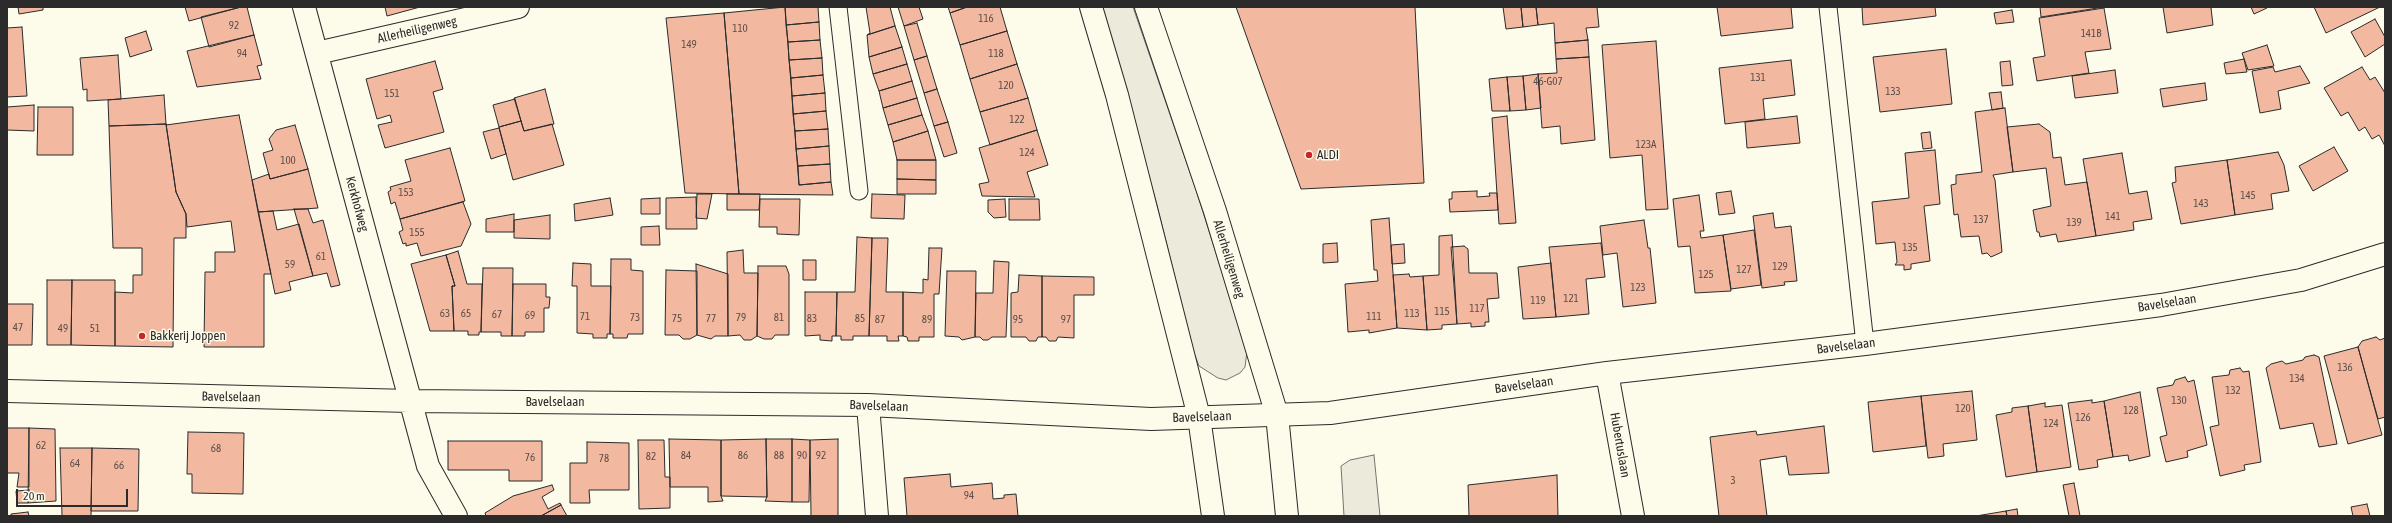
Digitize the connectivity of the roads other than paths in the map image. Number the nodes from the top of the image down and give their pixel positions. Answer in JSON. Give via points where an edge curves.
{"nodes":[{"id":1,"x":304,"y":7,"type":"edge"},
{"id":2,"x":518,"y":7,"type":"edge"},
{"id":3,"x":838,"y":7,"type":"edge"},
{"id":4,"x":1091,"y":7,"type":"edge"},
{"id":5,"x":1146,"y":7,"type":"edge"},
{"id":6,"x":1828,"y":7,"type":"edge"},
{"id":7,"x":317,"y":53,"type":"junction"},
{"id":8,"x":859,"y":191,"type":"dead end"},
{"id":9,"x":2385,"y":254,"type":"edge"},
{"id":10,"x":1865,"y":344,"type":"junction"},
{"id":11,"x":1607,"y":373,"type":"junction"},
{"id":12,"x":7,"y":392,"type":"edge"},
{"id":13,"x":410,"y":401,"type":"junction"},
{"id":14,"x":868,"y":405,"type":"junction"},
{"id":15,"x":1277,"y":415,"type":"junction"},
{"id":16,"x":1199,"y":417,"type":"junction"},
{"id":17,"x":456,"y":516,"type":"edge"},
{"id":18,"x":877,"y":516,"type":"edge"},
{"id":19,"x":1212,"y":516,"type":"edge"},
{"id":20,"x":1287,"y":516,"type":"edge"},
{"id":21,"x":1633,"y":516,"type":"edge"}],
"edges":[{"from":1,"to":7,"type":"street","name":"Kerkhofweg"},
{"from":2,"to":7,"type":"street","name":"Allerheiligenweg"},
{"from":3,"to":8,"type":"lane"},
{"from":4,"to":16,"type":"street","via":[[1117,95]]},
{"from":5,"to":15,"type":"street","name":"Allerheiligenweg","via":[[1215,211]]},
{"from":6,"to":10,"type":"lane"},
{"from":7,"to":13,"type":"street","name":"Kerkhofweg"},
{"from":9,"to":10,"type":"street","name":"Bavelselaan","via":[[2301,280],[2240,292],[2058,320]]},
{"from":10,"to":11,"type":"street","name":"Bavelselaan"},
{"from":11,"to":15,"type":"street","name":"Bavelselaan","via":[[1330,413]]},
{"from":11,"to":21,"type":"street","name":"Hubertuslaan"},
{"from":12,"to":13,"type":"street","name":"Bavelselaan"},
{"from":13,"to":14,"type":"street","name":"Bavelselaan"},
{"from":13,"to":17,"type":"street","name":"Kerkhofweg","via":[[428,466]]},
{"from":14,"to":16,"type":"street","name":"Bavelselaan","via":[[1151,419]]},
{"from":14,"to":18,"type":"street"},
{"from":15,"to":16,"type":"street","name":"Bavelselaan"},
{"from":15,"to":20,"type":"street","name":"Allerheiligenweg"},
{"from":16,"to":19,"type":"street"}]}
